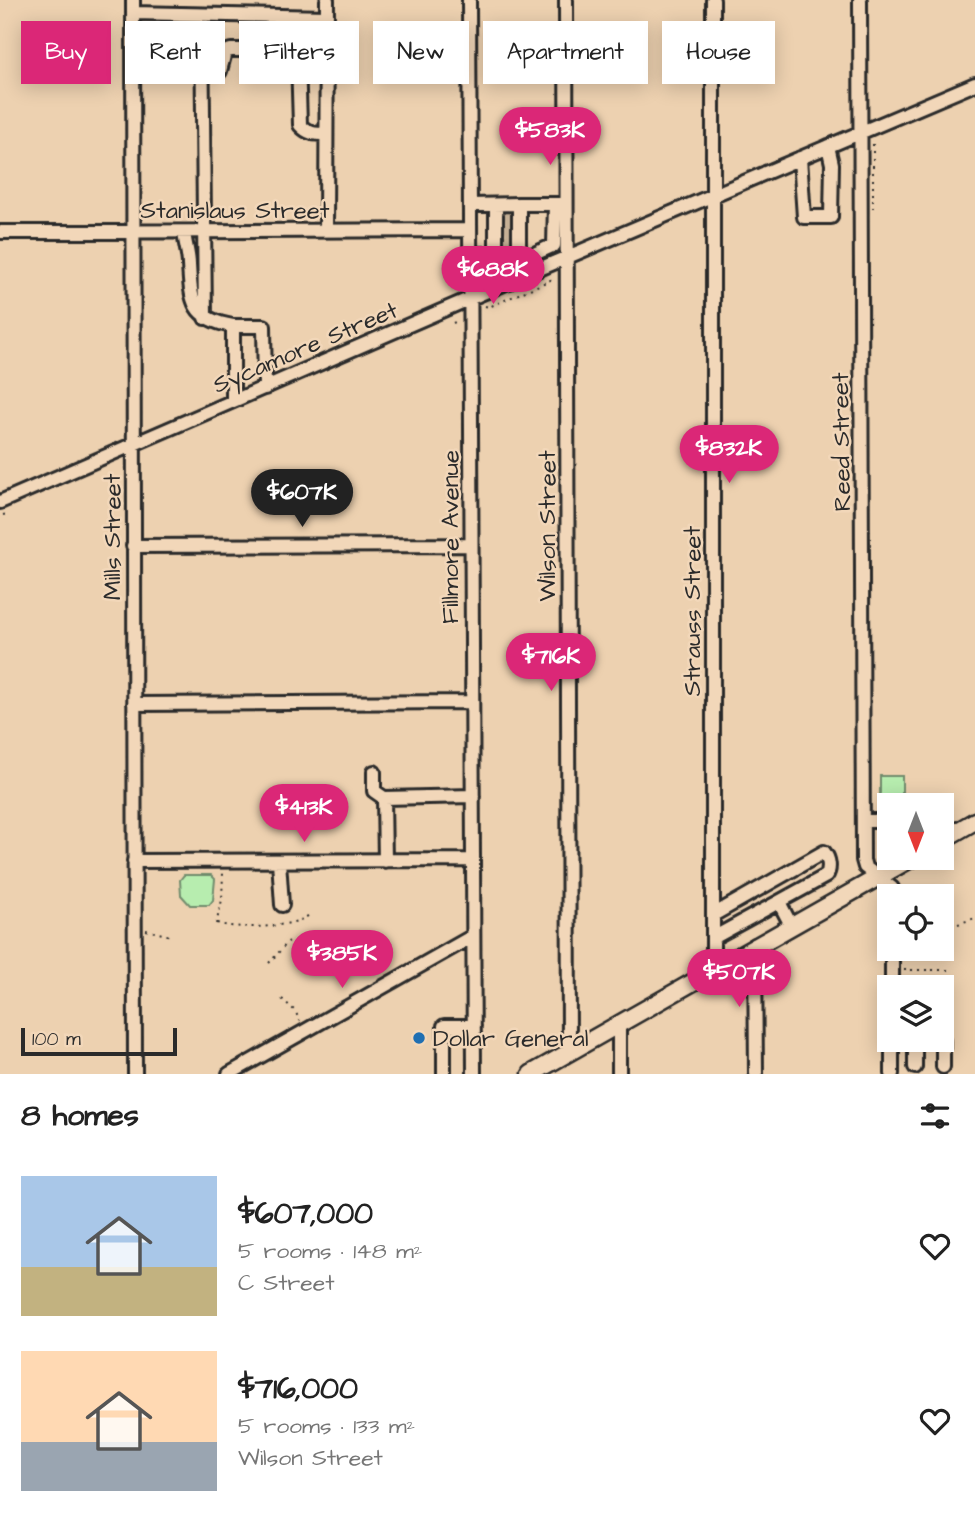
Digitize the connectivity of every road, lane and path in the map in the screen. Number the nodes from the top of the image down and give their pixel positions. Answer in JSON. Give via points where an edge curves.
{"nodes":[{"id":1,"x":327,"y":0,"type":"edge"},
{"id":2,"x":469,"y":0,"type":"edge"},
{"id":3,"x":566,"y":0,"type":"edge"},
{"id":4,"x":713,"y":0,"type":"edge"},
{"id":5,"x":860,"y":0,"type":"edge"},
{"id":6,"x":133,"y":7,"type":"edge"},
{"id":7,"x":202,"y":16,"type":"junction"},
{"id":8,"x":327,"y":17,"type":"junction"},
{"id":9,"x":202,"y":21,"type":"edge"},
{"id":10,"x":225,"y":55,"type":"edge"},
{"id":11,"x":202,"y":84,"type":"edge"},
{"id":12,"x":975,"y":84,"type":"edge"},
{"id":13,"x":860,"y":132,"type":"junction"},
{"id":14,"x":327,"y":134,"type":"junction"},
{"id":15,"x":828,"y":146,"type":"junction"},
{"id":16,"x":800,"y":158,"type":"junction"},
{"id":17,"x":713,"y":196,"type":"junction"},
{"id":18,"x":561,"y":204,"type":"junction"},
{"id":19,"x":470,"y":205,"type":"junction"},
{"id":20,"x":508,"y":227,"type":"junction"},
{"id":21,"x":470,"y":230,"type":"junction"},
{"id":22,"x":205,"y":231,"type":"junction"},
{"id":23,"x":326,"y":231,"type":"junction"},
{"id":24,"x":0,"y":232,"type":"edge"},
{"id":25,"x":133,"y":232,"type":"junction"},
{"id":26,"x":184,"y":232,"type":"junction"},
{"id":27,"x":567,"y":242,"type":"junction"},
{"id":28,"x":554,"y":245,"type":"junction"},
{"id":29,"x":470,"y":253,"type":"junction"},
{"id":30,"x":526,"y":256,"type":"junction"},
{"id":31,"x":567,"y":258,"type":"junction"},
{"id":32,"x":538,"y":270,"type":"junction"},
{"id":33,"x":489,"y":275,"type":"dead end"},
{"id":34,"x":558,"y":277,"type":"dead end"},
{"id":35,"x":485,"y":278,"type":"dead end"},
{"id":36,"x":510,"y":282,"type":"junction"},
{"id":37,"x":470,"y":298,"type":"junction"},
{"id":38,"x":487,"y":307,"type":"dead end"},
{"id":39,"x":205,"y":318,"type":"junction"},
{"id":40,"x":457,"y":321,"type":"dead end"},
{"id":41,"x":453,"y":323,"type":"dead end"},
{"id":42,"x":233,"y":326,"type":"junction"},
{"id":43,"x":265,"y":388,"type":"junction"},
{"id":44,"x":233,"y":401,"type":"junction"},
{"id":45,"x":133,"y":445,"type":"junction"},
{"id":46,"x":3,"y":510,"type":"edge"},
{"id":47,"x":471,"y":545,"type":"junction"},
{"id":48,"x":134,"y":546,"type":"junction"},
{"id":49,"x":472,"y":702,"type":"junction"},
{"id":50,"x":134,"y":704,"type":"junction"},
{"id":51,"x":374,"y":772,"type":"dead end"},
{"id":52,"x":472,"y":796,"type":"junction"},
{"id":53,"x":384,"y":798,"type":"junction"},
{"id":54,"x":863,"y":821,"type":"junction"},
{"id":55,"x":877,"y":821,"type":"edge"},
{"id":56,"x":975,"y":821,"type":"edge"},
{"id":57,"x":954,"y":833,"type":"edge"},
{"id":58,"x":385,"y":860,"type":"junction"},
{"id":59,"x":473,"y":860,"type":"junction"},
{"id":60,"x":134,"y":861,"type":"junction"},
{"id":61,"x":279,"y":861,"type":"junction"},
{"id":62,"x":223,"y":868,"type":"dead end"},
{"id":63,"x":891,"y":870,"type":"edge"},
{"id":64,"x":878,"y":877,"type":"junction"},
{"id":65,"x":887,"y":884,"type":"edge"},
{"id":66,"x":779,"y":902,"type":"junction"},
{"id":67,"x":282,"y":905,"type":"dead end"},
{"id":68,"x":309,"y":915,"type":"dead end"},
{"id":69,"x":713,"y":915,"type":"junction"},
{"id":70,"x":975,"y":918,"type":"edge"},
{"id":71,"x":958,"y":924,"type":"dead end"},
{"id":72,"x":791,"y":925,"type":"junction"},
{"id":73,"x":142,"y":930,"type":"dead end"},
{"id":74,"x":171,"y":936,"type":"dead end"},
{"id":75,"x":473,"y":936,"type":"junction"},
{"id":76,"x":713,"y":938,"type":"junction"},
{"id":77,"x":289,"y":941,"type":"dead end"},
{"id":78,"x":755,"y":945,"type":"junction"},
{"id":79,"x":312,"y":962,"type":"dead end"},
{"id":80,"x":269,"y":963,"type":"dead end"},
{"id":81,"x":713,"y":969,"type":"junction"},
{"id":82,"x":900,"y":970,"type":"dead end"},
{"id":83,"x":951,"y":970,"type":"dead end"},
{"id":84,"x":302,"y":972,"type":"dead end"},
{"id":85,"x":282,"y":999,"type":"dead end"},
{"id":86,"x":619,"y":1023,"type":"junction"},
{"id":87,"x":302,"y":1025,"type":"dead end"},
{"id":88,"x":474,"y":1026,"type":"junction"},
{"id":89,"x":569,"y":1052,"type":"junction"},
{"id":90,"x":892,"y":1052,"type":"edge"},
{"id":91,"x":915,"y":1052,"type":"edge"},
{"id":92,"x":943,"y":1052,"type":"edge"},
{"id":93,"x":943,"y":1067,"type":"dead end"},
{"id":94,"x":915,"y":1068,"type":"dead end"},
{"id":95,"x":135,"y":1074,"type":"edge"},
{"id":96,"x":229,"y":1074,"type":"edge"},
{"id":97,"x":444,"y":1074,"type":"edge"},
{"id":98,"x":474,"y":1074,"type":"edge"},
{"id":99,"x":531,"y":1074,"type":"edge"},
{"id":100,"x":619,"y":1074,"type":"edge"},
{"id":101,"x":756,"y":1074,"type":"edge"},
{"id":102,"x":892,"y":1074,"type":"edge"}],
"edges":[{"from":1,"to":8,"type":"street"},
{"from":2,"to":19,"type":"street","name":"Fillmore Avenue"},
{"from":3,"to":18,"type":"street","name":"Wilson Street"},
{"from":4,"to":17,"type":"street","name":"Strauss Street"},
{"from":5,"to":13,"type":"street","name":"Reed Street"},
{"from":6,"to":7,"type":"street"},
{"from":6,"to":25,"type":"street","name":"Mills Street"},
{"from":7,"to":8,"type":"street"},
{"from":7,"to":9,"type":"street"},
{"from":8,"to":14,"type":"street"},
{"from":10,"to":14,"type":"street","via":[[232,50],[297,54],[300,125],[313,134]]},
{"from":11,"to":22,"type":"street"},
{"from":12,"to":13,"type":"street","name":"Sycamore Street"},
{"from":13,"to":15,"type":"street","name":"Sycamore Street"},
{"from":13,"to":54,"type":"street","name":"Reed Street"},
{"from":14,"to":23,"type":"street"},
{"from":15,"to":16,"type":"street","name":"Sycamore Street"},
{"from":15,"to":16,"type":"street","via":[[831,217],[804,217]]},
{"from":16,"to":17,"type":"street","name":"Sycamore Street"},
{"from":17,"to":31,"type":"street","name":"Sycamore Street"},
{"from":17,"to":69,"type":"street","name":"Strauss Street"},
{"from":18,"to":20,"type":"street"},
{"from":18,"to":27,"type":"street","name":"Wilson Street"},
{"from":18,"to":28,"type":"street"},
{"from":19,"to":20,"type":"street"},
{"from":19,"to":21,"type":"street","name":"Fillmore Avenue"},
{"from":20,"to":29,"type":"street"},
{"from":20,"to":30,"type":"street"},
{"from":20,"to":30,"type":"street"},
{"from":20,"to":36,"type":"street"},
{"from":21,"to":23,"type":"street","name":"Stanislaus Street"},
{"from":21,"to":29,"type":"street","name":"Fillmore Avenue"},
{"from":22,"to":23,"type":"street","name":"Stanislaus Street"},
{"from":22,"to":26,"type":"street","name":"Stanislaus Street"},
{"from":22,"to":39,"type":"street"},
{"from":24,"to":25,"type":"street","name":"Stanislaus Street"},
{"from":25,"to":26,"type":"street","name":"Stanislaus Street"},
{"from":25,"to":45,"type":"street","name":"Mills Street"},
{"from":26,"to":39,"type":"street","via":[[189,292]]},
{"from":27,"to":28,"type":"street"},
{"from":27,"to":31,"type":"street","name":"Wilson Street"},
{"from":28,"to":30,"type":"street"},
{"from":29,"to":37,"type":"street","name":"Fillmore Avenue"},
{"from":30,"to":32,"type":"street"},
{"from":31,"to":32,"type":"street","name":"Sycamore Street"},
{"from":31,"to":89,"type":"street","name":"Wilson Street"},
{"from":32,"to":36,"type":"street","name":"Sycamore Street"},
{"from":33,"to":35,"type":"path"},
{"from":34,"to":38,"type":"path"},
{"from":36,"to":37,"type":"street","name":"Sycamore Street"},
{"from":37,"to":43,"type":"street","name":"Sycamore Street"},
{"from":37,"to":47,"type":"street","name":"Fillmore Avenue"},
{"from":39,"to":42,"type":"street"},
{"from":40,"to":41,"type":"path"},
{"from":42,"to":43,"type":"street","via":[[264,326]]},
{"from":42,"to":44,"type":"street"},
{"from":43,"to":44,"type":"street","name":"Sycamore Street"},
{"from":44,"to":45,"type":"street","name":"Sycamore Street"},
{"from":45,"to":46,"type":"street","name":"Sycamore Street"},
{"from":45,"to":48,"type":"street","name":"Mills Street"},
{"from":47,"to":48,"type":"street"},
{"from":47,"to":49,"type":"street","name":"Fillmore Avenue"},
{"from":48,"to":50,"type":"street","name":"Mills Street"},
{"from":49,"to":50,"type":"street"},
{"from":49,"to":52,"type":"street","name":"Fillmore Avenue"},
{"from":50,"to":60,"type":"street","name":"Mills Street"},
{"from":51,"to":53,"type":"street","via":[[374,791]]},
{"from":52,"to":53,"type":"street"},
{"from":52,"to":59,"type":"street","name":"Fillmore Avenue"},
{"from":53,"to":58,"type":"street"},
{"from":54,"to":55,"type":"street"},
{"from":54,"to":64,"type":"street","name":"Reed Street","via":[[864,865]]},
{"from":56,"to":57,"type":"main road"},
{"from":58,"to":59,"type":"street"},
{"from":58,"to":61,"type":"street"},
{"from":59,"to":75,"type":"street","name":"Fillmore Avenue"},
{"from":60,"to":61,"type":"street"},
{"from":60,"to":95,"type":"street","name":"Mills Street"},
{"from":61,"to":67,"type":"street"},
{"from":62,"to":68,"type":"path","via":[[217,923],[273,926]]},
{"from":63,"to":64,"type":"main road"},
{"from":64,"to":65,"type":"street","name":"Reed Street"},
{"from":64,"to":72,"type":"main road"},
{"from":66,"to":69,"type":"street","via":[[829,873],[824,852]]},
{"from":66,"to":72,"type":"street"},
{"from":66,"to":76,"type":"street"},
{"from":69,"to":76,"type":"street","name":"Strauss Street"},
{"from":70,"to":71,"type":"path"},
{"from":72,"to":78,"type":"main road"},
{"from":73,"to":74,"type":"path"},
{"from":75,"to":88,"type":"street","name":"Fillmore Avenue"},
{"from":75,"to":96,"type":"street"},
{"from":76,"to":81,"type":"street","name":"Strauss Street"},
{"from":77,"to":80,"type":"path"},
{"from":78,"to":81,"type":"main road"},
{"from":78,"to":101,"type":"street"},
{"from":79,"to":84,"type":"path"},
{"from":81,"to":86,"type":"main road"},
{"from":82,"to":83,"type":"path"},
{"from":85,"to":87,"type":"path"},
{"from":86,"to":89,"type":"main road"},
{"from":86,"to":100,"type":"street"},
{"from":88,"to":97,"type":"street","via":[[444,1026]]},
{"from":88,"to":98,"type":"street","name":"Fillmore Avenue"},
{"from":89,"to":99,"type":"main road"},
{"from":90,"to":102,"type":"street"},
{"from":91,"to":94,"type":"street"},
{"from":92,"to":93,"type":"street"}]}
